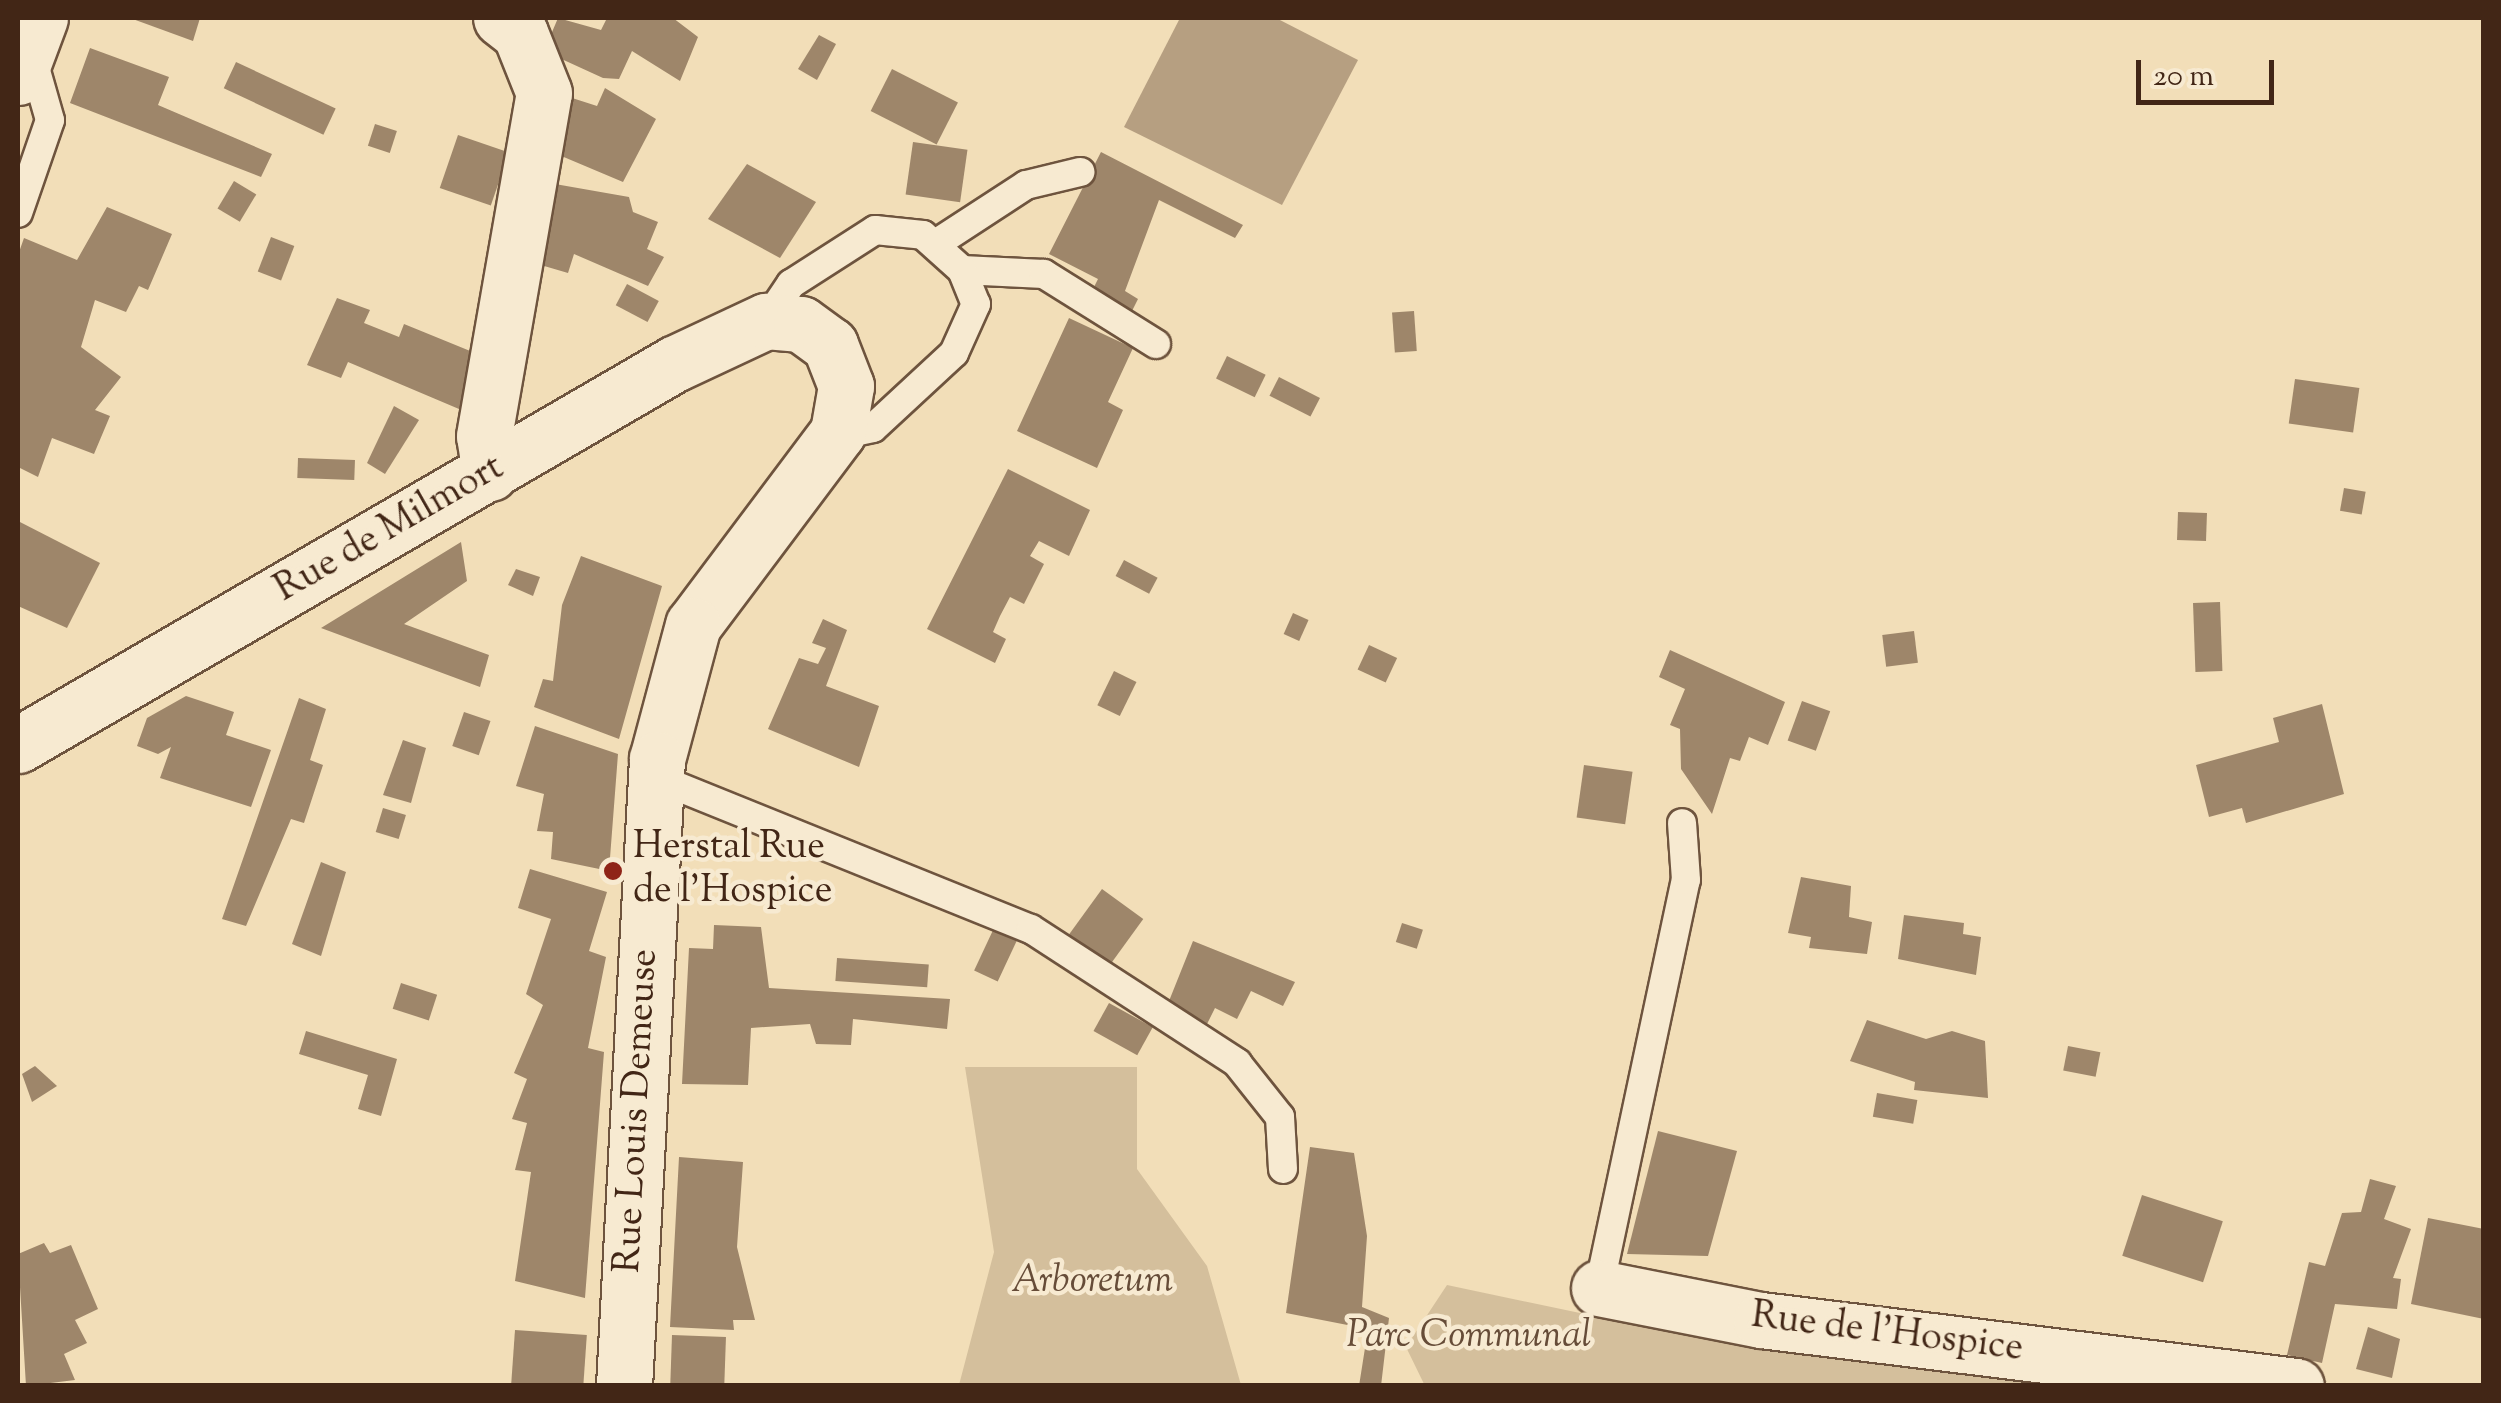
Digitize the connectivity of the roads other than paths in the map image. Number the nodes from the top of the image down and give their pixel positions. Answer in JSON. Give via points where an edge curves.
{"nodes":[{"id":1,"x":518,"y":23,"type":"edge"},
{"id":2,"x":29,"y":47,"type":"edge"},
{"id":3,"x":1080,"y":172,"type":"dead end"},
{"id":4,"x":18,"y":213,"type":"edge"},
{"id":5,"x":937,"y":243,"type":"junction"},
{"id":6,"x":962,"y":270,"type":"junction"},
{"id":7,"x":766,"y":320,"type":"junction"},
{"id":8,"x":1156,"y":344,"type":"dead end"},
{"id":9,"x":834,"y":436,"type":"junction"},
{"id":10,"x":490,"y":473,"type":"junction"},
{"id":11,"x":18,"y":745,"type":"edge"},
{"id":12,"x":654,"y":777,"type":"junction"},
{"id":13,"x":1682,"y":823,"type":"dead end"},
{"id":14,"x":1283,"y":1168,"type":"dead end"},
{"id":15,"x":1598,"y":1288,"type":"joint"},
{"id":16,"x":624,"y":1386,"type":"edge"},
{"id":17,"x":2296,"y":1386,"type":"edge"}],
"edges":[{"from":1,"to":10,"type":"street","via":[[544,93],[484,436]]},
{"from":2,"to":4,"type":"lane","via":[[50,120]]},
{"from":3,"to":5,"type":"lane","via":[[1026,185]]},
{"from":5,"to":6,"type":"lane"},
{"from":5,"to":7,"type":"lane","name":"Rue de Milmort","via":[[875,230],[791,284]]},
{"from":6,"to":8,"type":"lane","via":[[1044,274]]},
{"from":6,"to":9,"type":"lane","via":[[976,304],[954,353],[873,428]]},
{"from":7,"to":9,"type":"street","via":[[802,324],[830,345],[846,386]]},
{"from":7,"to":10,"type":"street","name":"Rue de Milmort"},
{"from":9,"to":12,"type":"street","via":[[694,625]]},
{"from":10,"to":11,"type":"street","name":"Rue de Milmort"},
{"from":12,"to":14,"type":"lane","via":[[1030,930],[1237,1063],[1280,1117]]},
{"from":12,"to":16,"type":"street","name":"Rue Louis Demeuse"},
{"from":13,"to":15,"type":"lane","via":[[1686,880]]},
{"from":15,"to":17,"type":"street","name":"Rue de l'Hospice","via":[[1761,1320]]}]}
